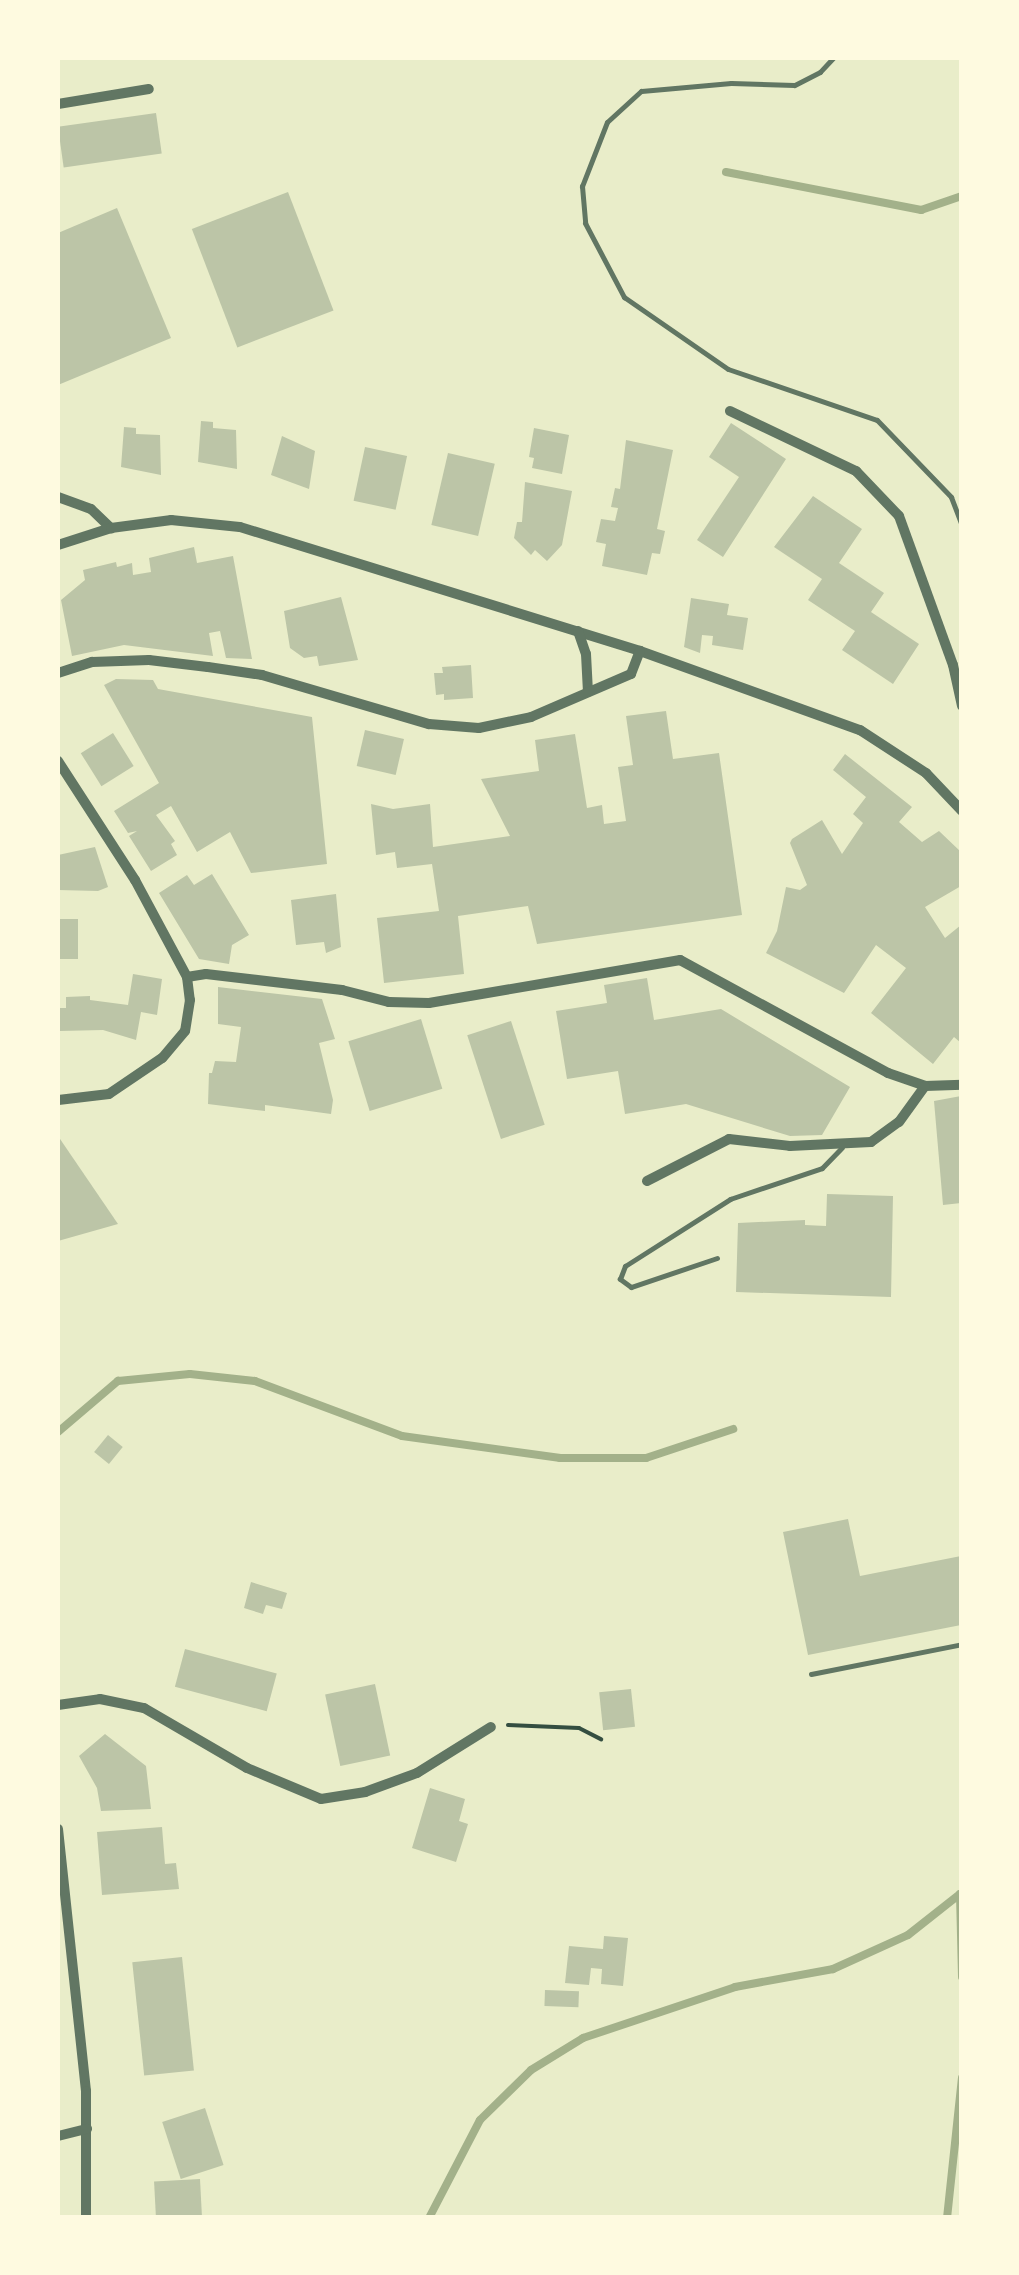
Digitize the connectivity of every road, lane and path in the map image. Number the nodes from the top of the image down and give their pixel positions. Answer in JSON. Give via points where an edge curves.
{"nodes":[{"id":1,"x":833,"y":58,"type":"edge"},
{"id":2,"x":149,"y":90,"type":"dead end"},
{"id":3,"x":58,"y":104,"type":"edge"},
{"id":4,"x":730,"y":410,"type":"dead end"},
{"id":5,"x":58,"y":497,"type":"edge"},
{"id":6,"x":962,"y":525,"type":"edge"},
{"id":7,"x":111,"y":528,"type":"junction"},
{"id":8,"x":58,"y":545,"type":"edge"},
{"id":9,"x":578,"y":632,"type":"junction"},
{"id":10,"x":640,"y":651,"type":"junction"},
{"id":11,"x":58,"y":673,"type":"edge"},
{"id":12,"x":588,"y":692,"type":"junction"},
{"id":13,"x":962,"y":706,"type":"edge"},
{"id":14,"x":58,"y":760,"type":"edge"},
{"id":15,"x":962,"y":811,"type":"edge"},
{"id":16,"x":186,"y":977,"type":"junction"},
{"id":17,"x":962,"y":1085,"type":"edge"},
{"id":18,"x":925,"y":1086,"type":"junction"},
{"id":19,"x":58,"y":1100,"type":"edge"},
{"id":20,"x":842,"y":1147,"type":"junction"},
{"id":21,"x":647,"y":1181,"type":"dead end"},
{"id":22,"x":717,"y":1258,"type":"dead end"},
{"id":23,"x":962,"y":1644,"type":"edge"},
{"id":24,"x":811,"y":1674,"type":"dead end"},
{"id":25,"x":58,"y":1705,"type":"edge"},
{"id":26,"x":490,"y":1727,"type":"joint"},
{"id":27,"x":601,"y":1739,"type":"dead end"},
{"id":28,"x":58,"y":1829,"type":"edge"},
{"id":29,"x":87,"y":2129,"type":"junction"},
{"id":30,"x":58,"y":2136,"type":"edge"},
{"id":31,"x":86,"y":2218,"type":"edge"}],
"edges":[{"from":1,"to":6,"type":"lane","via":[[794,85],[641,92],[607,122],[582,186],[584,223],[624,296],[728,369],[877,420],[952,498]]},
{"from":2,"to":3,"type":"street"},
{"from":4,"to":13,"type":"street","via":[[856,472],[900,516],[954,665]]},
{"from":5,"to":7,"type":"street","via":[[91,509]]},
{"from":7,"to":8,"type":"street"},
{"from":7,"to":9,"type":"street","via":[[171,520],[240,527]]},
{"from":9,"to":10,"type":"street"},
{"from":9,"to":12,"type":"street"},
{"from":10,"to":12,"type":"street","via":[[631,674]]},
{"from":10,"to":15,"type":"street","via":[[860,730],[926,773]]},
{"from":11,"to":12,"type":"street","via":[[92,662],[208,667],[262,675],[429,724],[479,728],[531,717]]},
{"from":14,"to":16,"type":"street","via":[[135,880]]},
{"from":16,"to":18,"type":"street","via":[[206,974],[429,1003],[680,960]]},
{"from":16,"to":19,"type":"street","via":[[185,1032],[162,1058],[110,1094]]},
{"from":17,"to":18,"type":"street"},
{"from":18,"to":20,"type":"street","via":[[899,1122],[871,1142]]},
{"from":20,"to":21,"type":"street","via":[[728,1139]]},
{"from":20,"to":22,"type":"lane","via":[[822,1168],[730,1199],[625,1266],[620,1279],[632,1287]]},
{"from":23,"to":24,"type":"lane"},
{"from":25,"to":26,"type":"street","via":[[100,1699],[144,1708],[247,1768],[321,1799],[417,1773]]},
{"from":26,"to":27,"type":"path","via":[[546,1724]]},
{"from":28,"to":29,"type":"street"},
{"from":29,"to":30,"type":"street"},
{"from":29,"to":31,"type":"street"}]}
